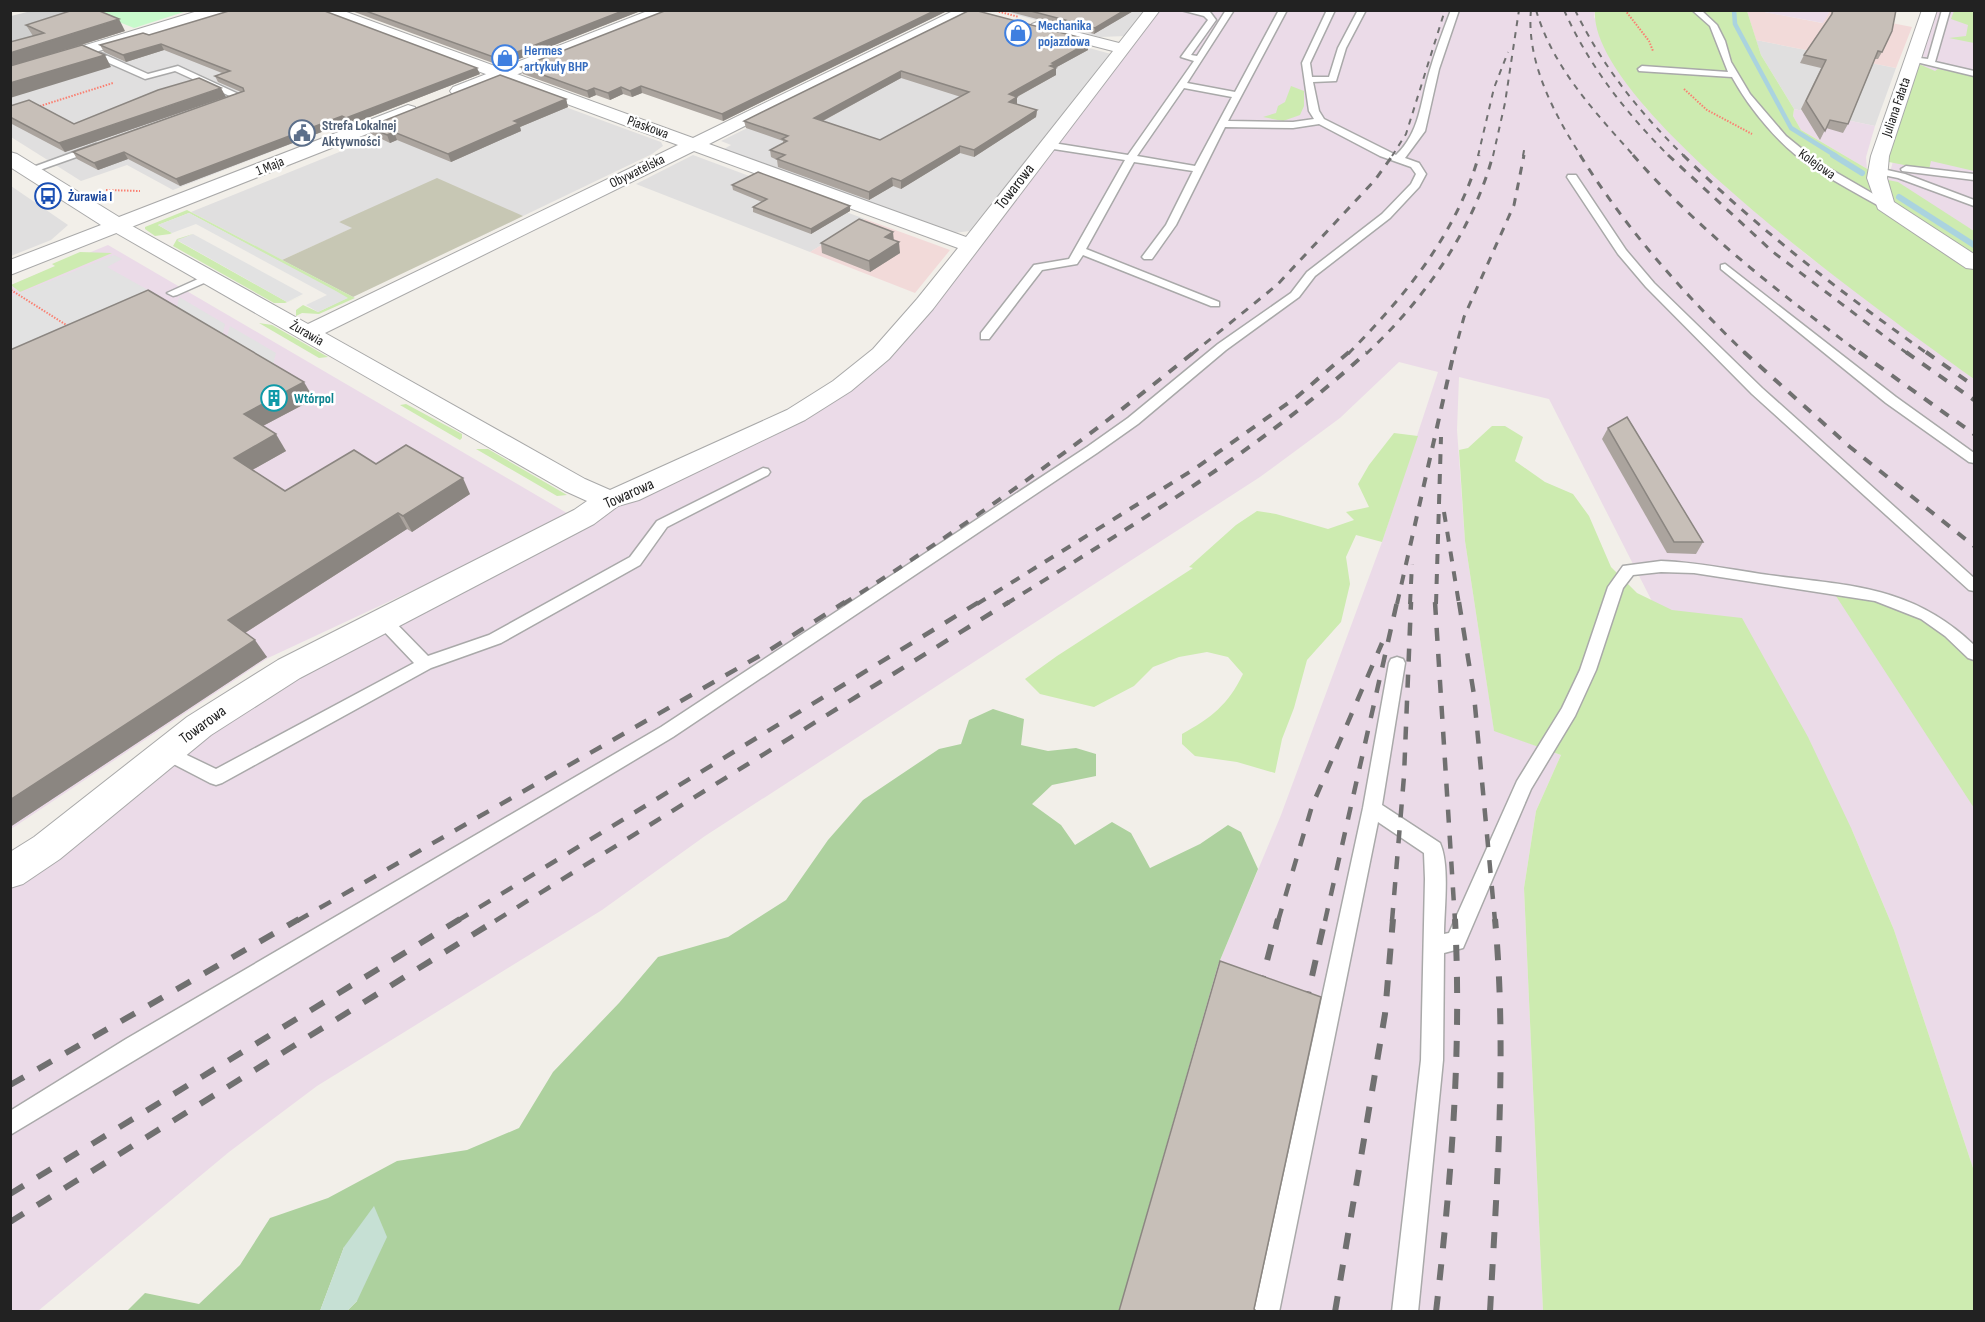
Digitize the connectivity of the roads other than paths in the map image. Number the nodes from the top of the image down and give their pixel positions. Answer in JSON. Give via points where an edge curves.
{"nodes":[{"id":1,"x":219,"y":10,"type":"edge"},
{"id":2,"x":326,"y":10,"type":"edge"},
{"id":3,"x":1153,"y":10,"type":"edge"},
{"id":4,"x":1185,"y":10,"type":"edge"},
{"id":5,"x":1230,"y":10,"type":"edge"},
{"id":6,"x":1283,"y":10,"type":"edge"},
{"id":7,"x":1332,"y":10,"type":"edge"},
{"id":8,"x":1362,"y":10,"type":"edge"},
{"id":9,"x":1455,"y":10,"type":"edge"},
{"id":10,"x":1696,"y":10,"type":"edge"},
{"id":11,"x":657,"y":11,"type":"edge"},
{"id":12,"x":975,"y":12,"type":"edge"},
{"id":13,"x":1209,"y":12,"type":"edge"},
{"id":14,"x":1937,"y":13,"type":"edge"},
{"id":15,"x":1018,"y":22,"type":"edge"},
{"id":16,"x":1122,"y":49,"type":"junction"},
{"id":17,"x":87,"y":50,"type":"junction"},
{"id":18,"x":1199,"y":59,"type":"junction"},
{"id":19,"x":1920,"y":61,"type":"junction"},
{"id":20,"x":1642,"y":69,"type":"dead end"},
{"id":21,"x":10,"y":73,"type":"edge"},
{"id":22,"x":1974,"y":74,"type":"edge"},
{"id":23,"x":502,"y":75,"type":"junction"},
{"id":24,"x":1734,"y":75,"type":"junction"},
{"id":25,"x":1333,"y":79,"type":"junction"},
{"id":26,"x":1308,"y":80,"type":"junction"},
{"id":27,"x":1182,"y":85,"type":"junction"},
{"id":28,"x":1332,"y":92,"type":"dead end"},
{"id":29,"x":1237,"y":95,"type":"junction"},
{"id":30,"x":442,"y":98,"type":"edge"},
{"id":31,"x":218,"y":105,"type":"edge"},
{"id":32,"x":420,"y":107,"type":"edge"},
{"id":33,"x":1320,"y":121,"type":"junction"},
{"id":34,"x":1222,"y":124,"type":"junction"},
{"id":35,"x":105,"y":144,"type":"edge"},
{"id":36,"x":694,"y":144,"type":"junction"},
{"id":37,"x":1047,"y":145,"type":"junction"},
{"id":38,"x":10,"y":158,"type":"edge"},
{"id":39,"x":1131,"y":158,"type":"junction"},
{"id":40,"x":1399,"y":158,"type":"junction"},
{"id":41,"x":1198,"y":169,"type":"junction"},
{"id":42,"x":30,"y":170,"type":"junction"},
{"id":43,"x":1878,"y":171,"type":"junction"},
{"id":44,"x":1572,"y":177,"type":"dead end"},
{"id":45,"x":1974,"y":177,"type":"edge"},
{"id":46,"x":1847,"y":183,"type":"junction"},
{"id":47,"x":1974,"y":203,"type":"edge"},
{"id":48,"x":1885,"y":205,"type":"junction"},
{"id":49,"x":118,"y":226,"type":"junction"},
{"id":50,"x":970,"y":245,"type":"junction"},
{"id":51,"x":1080,"y":250,"type":"junction"},
{"id":52,"x":1148,"y":257,"type":"dead end"},
{"id":53,"x":1974,"y":263,"type":"edge"},
{"id":54,"x":1725,"y":267,"type":"dead end"},
{"id":55,"x":10,"y":268,"type":"edge"},
{"id":56,"x":209,"y":277,"type":"junction"},
{"id":57,"x":173,"y":293,"type":"dead end"},
{"id":58,"x":1215,"y":304,"type":"dead end"},
{"id":59,"x":307,"y":333,"type":"junction"},
{"id":60,"x":985,"y":336,"type":"dead end"},
{"id":61,"x":1974,"y":459,"type":"edge"},
{"id":62,"x":763,"y":472,"type":"dead end"},
{"id":63,"x":608,"y":500,"type":"junction"},
{"id":64,"x":1974,"y":586,"type":"edge"},
{"id":65,"x":382,"y":619,"type":"junction"},
{"id":66,"x":1974,"y":654,"type":"edge"},
{"id":67,"x":1396,"y":663,"type":"dead end"},
{"id":68,"x":425,"y":664,"type":"junction"},
{"id":69,"x":166,"y":752,"type":"junction"},
{"id":70,"x":1372,"y":808,"type":"junction"},
{"id":71,"x":10,"y":872,"type":"edge"},
{"id":72,"x":1434,"y":946,"type":"junction"},
{"id":73,"x":10,"y":1124,"type":"edge"},
{"id":74,"x":1266,"y":1311,"type":"edge"},
{"id":75,"x":1405,"y":1311,"type":"edge"}],
"edges":[{"from":1,"to":17,"type":"street"},
{"from":2,"to":23,"type":"street","name":"Piaskowa"},
{"from":3,"to":16,"type":"street","name":"Towarowa"},
{"from":4,"to":13,"type":"lane"},
{"from":5,"to":18,"type":"lane"},
{"from":6,"to":29,"type":"lane"},
{"from":7,"to":26,"type":"lane","via":[[1306,63]]},
{"from":8,"to":25,"type":"lane","via":[[1342,48]]},
{"from":9,"to":40,"type":"lane","via":[[1430,84],[1427,112],[1418,137]]},
{"from":10,"to":24,"type":"lane","name":"Kolejowa","via":[[1721,41]]},
{"from":11,"to":23,"type":"street"},
{"from":12,"to":36,"type":"street","name":"Obywatelska"},
{"from":13,"to":18,"type":"lane","via":[[1212,20],[1185,57]]},
{"from":14,"to":19,"type":"street","name":"Juliana Fałata"},
{"from":14,"to":19,"type":"lane","via":[[1939,53],[1932,60]]},
{"from":15,"to":16,"type":"street"},
{"from":16,"to":37,"type":"street","name":"Towarowa"},
{"from":17,"to":21,"type":"street"},
{"from":17,"to":31,"type":"lane","via":[[148,77],[175,68],[240,97]]},
{"from":18,"to":27,"type":"lane"},
{"from":19,"to":22,"type":"lane"},
{"from":19,"to":43,"type":"street","name":"Juliana Fałata"},
{"from":20,"to":24,"type":"lane"},
{"from":23,"to":30,"type":"street"},
{"from":23,"to":36,"type":"street","name":"Piaskowa"},
{"from":24,"to":46,"type":"lane","name":"Kolejowa","via":[[1762,116],[1803,155]]},
{"from":25,"to":26,"type":"lane"},
{"from":25,"to":28,"type":"lane"},
{"from":26,"to":33,"type":"lane"},
{"from":27,"to":29,"type":"lane"},
{"from":27,"to":39,"type":"lane"},
{"from":29,"to":34,"type":"lane"},
{"from":32,"to":49,"type":"street","name":"1 Maja"},
{"from":33,"to":34,"type":"lane","via":[[1293,125]]},
{"from":33,"to":40,"type":"lane","via":[[1383,154]]},
{"from":34,"to":41,"type":"lane"},
{"from":35,"to":42,"type":"lane"},
{"from":36,"to":50,"type":"street","name":"Piaskowa"},
{"from":36,"to":59,"type":"street","name":"Obywatelska"},
{"from":37,"to":39,"type":"lane"},
{"from":37,"to":50,"type":"street","name":"Towarowa"},
{"from":38,"to":42,"type":"street","name":"Żurawia"},
{"from":39,"to":41,"type":"lane"},
{"from":39,"to":51,"type":"lane"},
{"from":40,"to":73,"type":"lane","via":[[1415,165],[1420,174],[1415,185],[1386,216],[1311,274],[1295,295],[1222,347],[1100,445],[667,732]]},
{"from":41,"to":52,"type":"lane","via":[[1171,225]]},
{"from":42,"to":49,"type":"street","name":"Żurawia"},
{"from":43,"to":45,"type":"lane"},
{"from":43,"to":46,"type":"lane"},
{"from":43,"to":47,"type":"lane"},
{"from":43,"to":48,"type":"street"},
{"from":44,"to":64,"type":"lane","via":[[1622,252],[1650,285],[1757,391]]},
{"from":46,"to":48,"type":"lane","name":"Kolejowa"},
{"from":48,"to":53,"type":"street","name":"Kolejowa"},
{"from":49,"to":55,"type":"street","name":"1 Maja"},
{"from":49,"to":56,"type":"street","name":"Żurawia"},
{"from":50,"to":63,"type":"street","name":"Towarowa","via":[[881,354],[842,386],[763,432]]},
{"from":51,"to":58,"type":"lane"},
{"from":51,"to":60,"type":"lane","via":[[1073,262],[1038,267]]},
{"from":54,"to":61,"type":"lane","via":[[1891,400]]},
{"from":56,"to":57,"type":"lane"},
{"from":56,"to":59,"type":"street","name":"Żurawia"},
{"from":59,"to":63,"type":"street","name":"Żurawia","via":[[574,485]]},
{"from":62,"to":68,"type":"lane","via":[[662,524],[635,561],[495,639]]},
{"from":63,"to":65,"type":"street","name":"Towarowa","via":[[584,517]]},
{"from":65,"to":68,"type":"lane"},
{"from":65,"to":69,"type":"street","name":"Towarowa","via":[[289,669],[199,726]]},
{"from":66,"to":72,"type":"lane","via":[[1933,619],[1897,601],[1861,590],[1705,570],[1628,570],[1616,587],[1588,670],[1569,711],[1523,786],[1456,941]]},
{"from":67,"to":70,"type":"lane"},
{"from":68,"to":69,"type":"lane","via":[[216,778]]},
{"from":69,"to":71,"type":"street","name":"Towarowa","via":[[47,848]]},
{"from":70,"to":72,"type":"lane","via":[[1433,849]]},
{"from":70,"to":74,"type":"lane"},
{"from":72,"to":75,"type":"lane","via":[[1432,1060]]}]}
